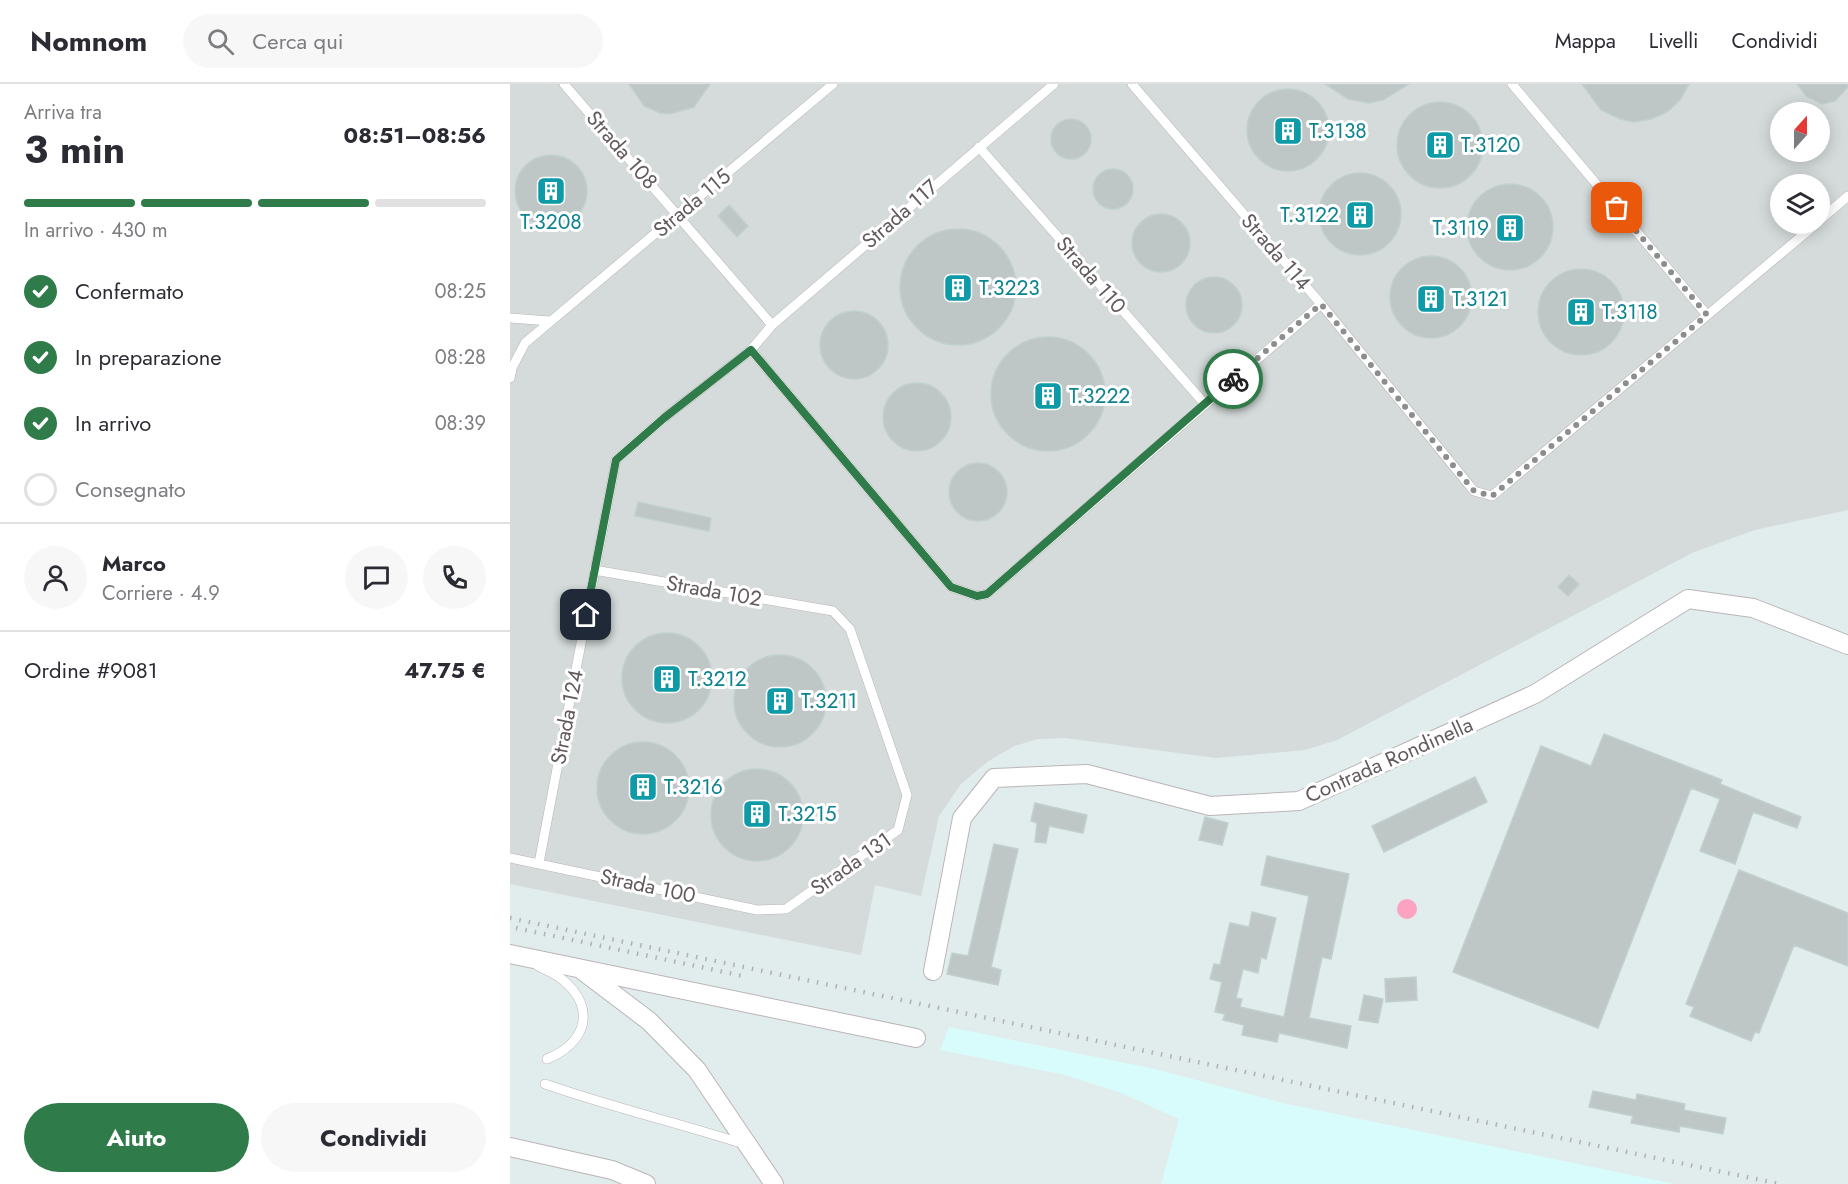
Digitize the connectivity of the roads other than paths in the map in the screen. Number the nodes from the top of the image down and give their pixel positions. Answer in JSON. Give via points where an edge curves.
{"nodes":[{"id":1,"x":564,"y":84,"type":"edge"},
{"id":2,"x":833,"y":84,"type":"edge"},
{"id":3,"x":1054,"y":84,"type":"edge"},
{"id":4,"x":1132,"y":84,"type":"edge"},
{"id":5,"x":1512,"y":84,"type":"edge"},
{"id":6,"x":979,"y":147,"type":"junction"},
{"id":7,"x":1848,"y":196,"type":"edge"},
{"id":8,"x":1830,"y":211,"type":"edge"},
{"id":9,"x":679,"y":215,"type":"junction"},
{"id":10,"x":1804,"y":234,"type":"edge"},
{"id":11,"x":1321,"y":304,"type":"junction"},
{"id":12,"x":1707,"y":315,"type":"junction"},
{"id":13,"x":510,"y":318,"type":"edge"},
{"id":14,"x":550,"y":321,"type":"junction"},
{"id":15,"x":772,"y":325,"type":"junction"},
{"id":16,"x":751,"y":350,"type":"junction"},
{"id":17,"x":510,"y":378,"type":"edge"},
{"id":18,"x":1204,"y":403,"type":"junction"},
{"id":19,"x":594,"y":570,"type":"junction"},
{"id":20,"x":833,"y":611,"type":"joint"},
{"id":21,"x":1848,"y":645,"type":"edge"},
{"id":22,"x":510,"y":858,"type":"edge"},
{"id":23,"x":539,"y":863,"type":"junction"},
{"id":24,"x":786,"y":909,"type":"joint"},
{"id":25,"x":514,"y":955,"type":"edge"},
{"id":26,"x":579,"y":969,"type":"junction"},
{"id":27,"x":933,"y":971,"type":"dead end"},
{"id":28,"x":916,"y":1038,"type":"dead end"},
{"id":29,"x":548,"y":1059,"type":"dead end"},
{"id":30,"x":545,"y":1084,"type":"dead end"},
{"id":31,"x":747,"y":1144,"type":"junction"},
{"id":32,"x":510,"y":1147,"type":"edge"},
{"id":33,"x":645,"y":1184,"type":"edge"},
{"id":34,"x":774,"y":1184,"type":"edge"}],
"edges":[{"from":1,"to":9,"type":"lane","name":"Strada 108"},
{"from":2,"to":9,"type":"lane","name":"Strada 115"},
{"from":3,"to":6,"type":"lane","name":"Strada 117"},
{"from":4,"to":11,"type":"lane","name":"Strada 114"},
{"from":5,"to":12,"type":"lane"},
{"from":6,"to":15,"type":"lane","name":"Strada 117"},
{"from":6,"to":18,"type":"lane","name":"Strada 110"},
{"from":7,"to":8,"type":"lane"},
{"from":9,"to":14,"type":"lane","name":"Strada 115"},
{"from":9,"to":15,"type":"lane","name":"Strada 108"},
{"from":10,"to":12,"type":"lane"},
{"from":11,"to":12,"type":"lane","name":"Strada 114","via":[[1474,491],[1492,496]]},
{"from":11,"to":18,"type":"lane"},
{"from":13,"to":14,"type":"lane"},
{"from":14,"to":17,"type":"lane","name":"Strada 115","via":[[525,343]]},
{"from":15,"to":16,"type":"lane","name":"Strada 117"},
{"from":16,"to":18,"type":"lane","via":[[951,587],[977,596],[987,594]]},
{"from":16,"to":19,"type":"lane","name":"Strada 124","via":[[616,460]]},
{"from":19,"to":20,"type":"lane","name":"Strada 102"},
{"from":19,"to":23,"type":"lane","name":"Strada 124"},
{"from":20,"to":24,"type":"lane","name":"Strada 131","via":[[850,629],[907,795],[898,830]]},
{"from":21,"to":27,"type":"street","name":"Contrada Rondinella","via":[[1754,608],[1688,599],[1535,694],[1299,801],[1210,806],[1087,774],[994,778],[962,818]]},
{"from":22,"to":23,"type":"lane","name":"Strada 100"},
{"from":23,"to":24,"type":"lane","name":"Strada 100","via":[[758,910]]},
{"from":25,"to":26,"type":"street"},
{"from":25,"to":29,"type":"lane","via":[[562,978],[577,994],[585,1013],[578,1037],[565,1052]]},
{"from":26,"to":28,"type":"street"},
{"from":26,"to":31,"type":"street","via":[[649,1021],[697,1070]]},
{"from":30,"to":31,"type":"lane","via":[[614,1108],[657,1116]]},
{"from":31,"to":34,"type":"street"},
{"from":32,"to":33,"type":"street","via":[[612,1170]]}]}
